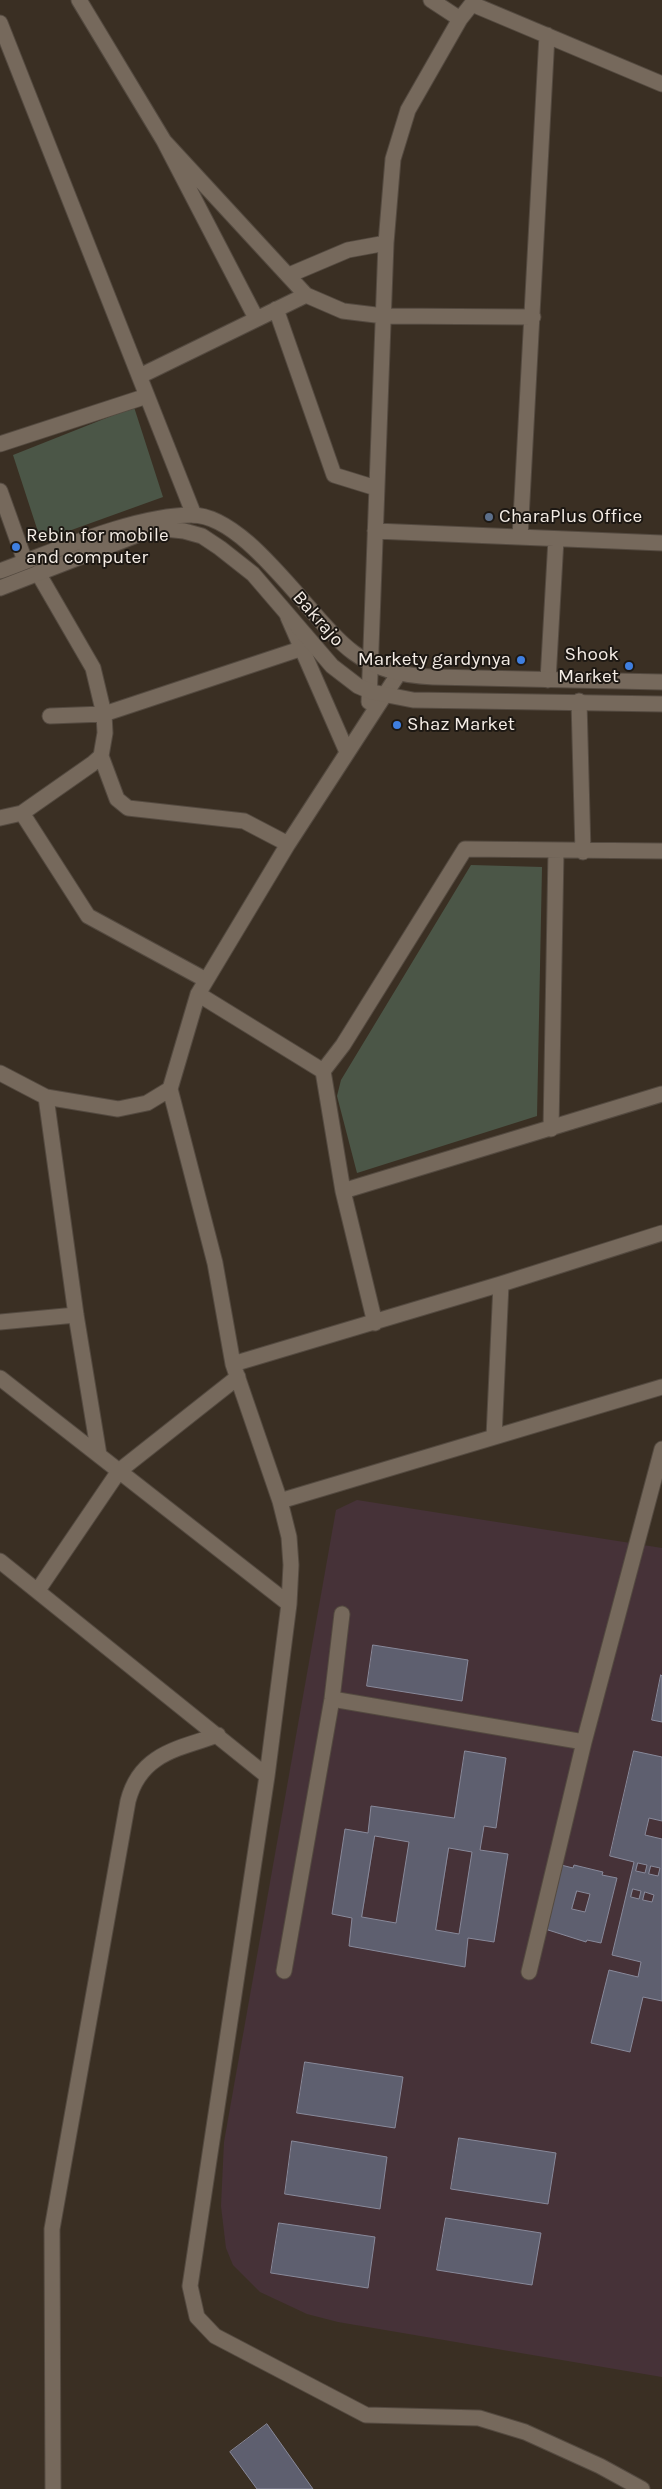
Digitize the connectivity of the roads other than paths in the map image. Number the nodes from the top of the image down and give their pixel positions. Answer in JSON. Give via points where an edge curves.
{"nodes":[{"id":1,"x":79,"y":0,"type":"edge"},
{"id":2,"x":431,"y":0,"type":"edge"},
{"id":3,"x":474,"y":2,"type":"edge"},
{"id":4,"x":460,"y":18,"type":"junction"},
{"id":5,"x":0,"y":23,"type":"edge"},
{"id":6,"x":547,"y":35,"type":"junction"},
{"id":7,"x":662,"y":84,"type":"edge"},
{"id":8,"x":164,"y":141,"type":"junction"},
{"id":9,"x":386,"y":242,"type":"junction"},
{"id":10,"x":288,"y":275,"type":"junction"},
{"id":11,"x":306,"y":295,"type":"junction"},
{"id":12,"x":276,"y":309,"type":"junction"},
{"id":13,"x":384,"y":316,"type":"junction"},
{"id":14,"x":533,"y":317,"type":"junction"},
{"id":15,"x":256,"y":318,"type":"junction"},
{"id":16,"x":140,"y":376,"type":"junction"},
{"id":17,"x":147,"y":396,"type":"junction"},
{"id":18,"x":0,"y":444,"type":"edge"},
{"id":19,"x":376,"y":488,"type":"junction"},
{"id":20,"x":0,"y":491,"type":"edge"},
{"id":21,"x":194,"y":515,"type":"junction"},
{"id":22,"x":375,"y":530,"type":"junction"},
{"id":23,"x":520,"y":537,"type":"junction"},
{"id":24,"x":556,"y":539,"type":"junction"},
{"id":25,"x":662,"y":543,"type":"edge"},
{"id":26,"x":26,"y":562,"type":"junction"},
{"id":27,"x":0,"y":571,"type":"edge"},
{"id":28,"x":38,"y":574,"type":"junction"},
{"id":29,"x":0,"y":588,"type":"edge"},
{"id":30,"x":307,"y":647,"type":"junction"},
{"id":31,"x":370,"y":663,"type":"junction"},
{"id":32,"x":399,"y":673,"type":"junction"},
{"id":33,"x":548,"y":680,"type":"junction"},
{"id":34,"x":662,"y":682,"type":"edge"},
{"id":35,"x":369,"y":690,"type":"junction"},
{"id":36,"x":384,"y":695,"type":"junction"},
{"id":37,"x":579,"y":701,"type":"junction"},
{"id":38,"x":662,"y":704,"type":"edge"},
{"id":39,"x":104,"y":714,"type":"junction"},
{"id":40,"x":50,"y":716,"type":"dead end"},
{"id":41,"x":368,"y":719,"type":"junction"},
{"id":42,"x":347,"y":752,"type":"junction"},
{"id":43,"x":100,"y":756,"type":"junction"},
{"id":44,"x":22,"y":813,"type":"junction"},
{"id":45,"x":0,"y":818,"type":"edge"},
{"id":46,"x":288,"y":844,"type":"junction"},
{"id":47,"x":556,"y":851,"type":"junction"},
{"id":48,"x":662,"y":851,"type":"edge"},
{"id":49,"x":583,"y":852,"type":"junction"},
{"id":50,"x":202,"y":987,"type":"junction"},
{"id":51,"x":323,"y":1071,"type":"junction"},
{"id":52,"x":0,"y":1073,"type":"edge"},
{"id":53,"x":170,"y":1089,"type":"junction"},
{"id":54,"x":662,"y":1094,"type":"edge"},
{"id":55,"x":46,"y":1097,"type":"junction"},
{"id":56,"x":551,"y":1129,"type":"junction"},
{"id":57,"x":343,"y":1191,"type":"junction"},
{"id":58,"x":662,"y":1233,"type":"edge"},
{"id":59,"x":500,"y":1284,"type":"junction"},
{"id":60,"x":76,"y":1315,"type":"junction"},
{"id":61,"x":0,"y":1322,"type":"edge"},
{"id":62,"x":375,"y":1323,"type":"junction"},
{"id":63,"x":236,"y":1370,"type":"junction"},
{"id":64,"x":0,"y":1378,"type":"edge"},
{"id":65,"x":662,"y":1387,"type":"edge"},
{"id":66,"x":494,"y":1437,"type":"junction"},
{"id":67,"x":662,"y":1450,"type":"edge"},
{"id":68,"x":99,"y":1455,"type":"junction"},
{"id":69,"x":119,"y":1471,"type":"junction"},
{"id":70,"x":280,"y":1501,"type":"junction"},
{"id":71,"x":0,"y":1561,"type":"edge"},
{"id":72,"x":38,"y":1590,"type":"junction"},
{"id":73,"x":289,"y":1604,"type":"junction"},
{"id":74,"x":342,"y":1614,"type":"dead end"},
{"id":75,"x":332,"y":1699,"type":"junction"},
{"id":76,"x":218,"y":1735,"type":"junction"},
{"id":77,"x":584,"y":1742,"type":"junction"},
{"id":78,"x":267,"y":1776,"type":"junction"},
{"id":79,"x":284,"y":1971,"type":"dead end"},
{"id":80,"x":529,"y":1972,"type":"dead end"},
{"id":81,"x":53,"y":2489,"type":"edge"},
{"id":82,"x":642,"y":2489,"type":"edge"}],
"edges":[{"from":1,"to":8,"type":"street"},
{"from":2,"to":4,"type":"street"},
{"from":3,"to":4,"type":"street"},
{"from":3,"to":6,"type":"street"},
{"from":4,"to":9,"type":"street","via":[[408,110],[393,159]]},
{"from":5,"to":16,"type":"street"},
{"from":6,"to":7,"type":"street"},
{"from":6,"to":14,"type":"street"},
{"from":8,"to":10,"type":"street"},
{"from":8,"to":15,"type":"street"},
{"from":9,"to":10,"type":"street","via":[[348,250]]},
{"from":9,"to":13,"type":"street"},
{"from":10,"to":11,"type":"street"},
{"from":11,"to":12,"type":"street"},
{"from":11,"to":13,"type":"street","via":[[344,311]]},
{"from":12,"to":15,"type":"street"},
{"from":12,"to":19,"type":"street","via":[[334,475]]},
{"from":13,"to":14,"type":"street"},
{"from":13,"to":19,"type":"street"},
{"from":14,"to":23,"type":"street"},
{"from":15,"to":16,"type":"street"},
{"from":16,"to":17,"type":"street"},
{"from":17,"to":18,"type":"street"},
{"from":17,"to":21,"type":"street"},
{"from":19,"to":22,"type":"street"},
{"from":20,"to":26,"type":"street"},
{"from":21,"to":26,"type":"street","name":"Bakrajo","via":[[128,525]]},
{"from":21,"to":31,"type":"street","name":"Bakrajo","via":[[219,524],[250,546],[298,592],[343,644]]},
{"from":22,"to":23,"type":"street"},
{"from":22,"to":31,"type":"street"},
{"from":23,"to":24,"type":"street"},
{"from":24,"to":25,"type":"street"},
{"from":24,"to":33,"type":"street"},
{"from":26,"to":27,"type":"street","name":"Bakrajo"},
{"from":28,"to":29,"type":"street","name":"Bakrajo"},
{"from":28,"to":30,"type":"street","name":"Bakrajo","via":[[142,533],[184,530],[202,536],[253,574],[288,616]]},
{"from":28,"to":39,"type":"street","via":[[93,668]]},
{"from":30,"to":35,"type":"street","name":"Bakrajo","via":[[344,676]]},
{"from":30,"to":39,"type":"street"},
{"from":30,"to":42,"type":"street"},
{"from":31,"to":32,"type":"street","name":"Bakrajo"},
{"from":31,"to":35,"type":"street"},
{"from":32,"to":33,"type":"street","name":"Bakrajo"},
{"from":32,"to":36,"type":"street"},
{"from":33,"to":34,"type":"street","name":"Bakrajo"},
{"from":35,"to":36,"type":"street","name":"Bakrajo"},
{"from":35,"to":41,"type":"street"},
{"from":36,"to":37,"type":"street","name":"Bakrajo","via":[[413,700]]},
{"from":36,"to":41,"type":"street"},
{"from":37,"to":38,"type":"street","name":"Bakrajo"},
{"from":37,"to":49,"type":"street"},
{"from":39,"to":40,"type":"street"},
{"from":39,"to":43,"type":"street","via":[[104,746]]},
{"from":41,"to":42,"type":"street"},
{"from":42,"to":46,"type":"street"},
{"from":43,"to":44,"type":"street"},
{"from":43,"to":46,"type":"street","via":[[117,799],[128,808],[244,821]]},
{"from":44,"to":45,"type":"street"},
{"from":44,"to":50,"type":"street","via":[[88,916]]},
{"from":46,"to":50,"type":"street"},
{"from":47,"to":49,"type":"street"},
{"from":47,"to":51,"type":"street","via":[[465,849],[343,1045]]},
{"from":47,"to":56,"type":"street"},
{"from":48,"to":49,"type":"street"},
{"from":50,"to":51,"type":"street"},
{"from":50,"to":53,"type":"street"},
{"from":51,"to":57,"type":"street"},
{"from":52,"to":55,"type":"street"},
{"from":53,"to":55,"type":"street","via":[[147,1103],[118,1109]]},
{"from":53,"to":63,"type":"street","via":[[215,1263]]},
{"from":54,"to":56,"type":"street"},
{"from":55,"to":60,"type":"street"},
{"from":56,"to":57,"type":"street"},
{"from":57,"to":62,"type":"street"},
{"from":58,"to":59,"type":"street"},
{"from":59,"to":62,"type":"street"},
{"from":59,"to":66,"type":"street"},
{"from":60,"to":61,"type":"street"},
{"from":60,"to":68,"type":"street"},
{"from":62,"to":63,"type":"street"},
{"from":63,"to":69,"type":"street"},
{"from":63,"to":70,"type":"street"},
{"from":64,"to":68,"type":"street"},
{"from":65,"to":66,"type":"street"},
{"from":66,"to":70,"type":"street"},
{"from":67,"to":77,"type":"street"},
{"from":68,"to":69,"type":"street"},
{"from":69,"to":72,"type":"street"},
{"from":69,"to":73,"type":"street"},
{"from":70,"to":73,"type":"street","via":[[292,1565]]},
{"from":71,"to":72,"type":"street"},
{"from":72,"to":76,"type":"street"},
{"from":73,"to":78,"type":"street"},
{"from":74,"to":75,"type":"street"},
{"from":75,"to":77,"type":"street"},
{"from":75,"to":79,"type":"street"},
{"from":76,"to":78,"type":"street"},
{"from":76,"to":81,"type":"street","via":[[172,1751],[145,1767],[136,1778],[128,1801],[52,2229]]},
{"from":77,"to":80,"type":"street"},
{"from":78,"to":82,"type":"street","via":[[190,2286],[198,2317],[215,2336],[366,2415],[479,2418],[525,2432]]}]}
